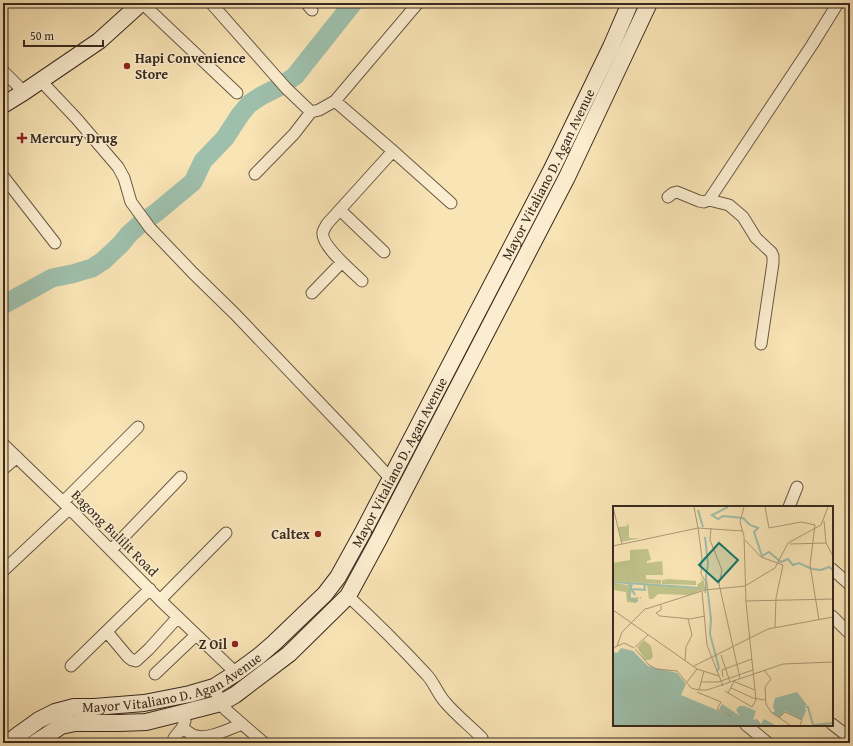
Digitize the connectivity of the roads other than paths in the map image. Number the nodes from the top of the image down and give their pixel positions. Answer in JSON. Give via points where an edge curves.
{"nodes":[{"id":1,"x":142,"y":3,"type":"edge"},
{"id":2,"x":211,"y":3,"type":"edge"},
{"id":3,"x":418,"y":3,"type":"edge"},
{"id":4,"x":630,"y":3,"type":"edge"},
{"id":5,"x":649,"y":3,"type":"edge"},
{"id":6,"x":838,"y":3,"type":"edge"},
{"id":7,"x":3,"y":71,"type":"edge"},
{"id":8,"x":41,"y":80,"type":"junction"},
{"id":9,"x":24,"y":92,"type":"junction"},
{"id":10,"x":237,"y":93,"type":"dead end"},
{"id":11,"x":335,"y":101,"type":"junction"},
{"id":12,"x":3,"y":105,"type":"edge"},
{"id":13,"x":310,"y":112,"type":"junction"},
{"id":14,"x":393,"y":151,"type":"junction"},
{"id":15,"x":552,"y":169,"type":"junction"},
{"id":16,"x":255,"y":174,"type":"dead end"},
{"id":17,"x":3,"y":176,"type":"edge"},
{"id":18,"x":567,"y":177,"type":"junction"},
{"id":19,"x":668,"y":197,"type":"dead end"},
{"id":20,"x":709,"y":200,"type":"junction"},
{"id":21,"x":451,"y":203,"type":"dead end"},
{"id":22,"x":340,"y":210,"type":"junction"},
{"id":23,"x":55,"y":243,"type":"dead end"},
{"id":24,"x":384,"y":252,"type":"dead end"},
{"id":25,"x":342,"y":262,"type":"junction"},
{"id":26,"x":503,"y":263,"type":"junction"},
{"id":27,"x":519,"y":271,"type":"junction"},
{"id":28,"x":362,"y":281,"type":"dead end"},
{"id":29,"x":312,"y":293,"type":"dead end"},
{"id":30,"x":761,"y":344,"type":"dead end"},
{"id":31,"x":439,"y":385,"type":"junction"},
{"id":32,"x":455,"y":393,"type":"junction"},
{"id":33,"x":138,"y":427,"type":"dead end"},
{"id":34,"x":3,"y":444,"type":"edge"},
{"id":35,"x":17,"y":457,"type":"junction"},
{"id":36,"x":3,"y":469,"type":"edge"},
{"id":37,"x":181,"y":477,"type":"dead end"},
{"id":38,"x":391,"y":479,"type":"junction"},
{"id":39,"x":406,"y":487,"type":"junction"},
{"id":40,"x":797,"y":488,"type":"dead end"},
{"id":41,"x":66,"y":506,"type":"junction"},
{"id":42,"x":789,"y":506,"type":"edge"},
{"id":43,"x":226,"y":533,"type":"dead end"},
{"id":44,"x":111,"y":550,"type":"junction"},
{"id":45,"x":833,"y":570,"type":"edge"},
{"id":46,"x":3,"y":571,"type":"edge"},
{"id":47,"x":850,"y":585,"type":"edge"},
{"id":48,"x":150,"y":589,"type":"junction"},
{"id":49,"x":348,"y":596,"type":"junction"},
{"id":50,"x":320,"y":598,"type":"junction"},
{"id":51,"x":160,"y":600,"type":"junction"},
{"id":52,"x":334,"y":610,"type":"junction"},
{"id":53,"x":178,"y":617,"type":"junction"},
{"id":54,"x":833,"y":617,"type":"edge"},
{"id":55,"x":107,"y":632,"type":"junction"},
{"id":56,"x":850,"y":634,"type":"edge"},
{"id":57,"x":196,"y":635,"type":"junction"},
{"id":58,"x":259,"y":656,"type":"junction"},
{"id":59,"x":72,"y":666,"type":"dead end"},
{"id":60,"x":270,"y":669,"type":"junction"},
{"id":61,"x":155,"y":674,"type":"dead end"},
{"id":62,"x":224,"y":680,"type":"junction"},
{"id":63,"x":228,"y":699,"type":"junction"},
{"id":64,"x":184,"y":720,"type":"junction"},
{"id":65,"x":242,"y":724,"type":"junction"},
{"id":66,"x":833,"y":725,"type":"edge"},
{"id":67,"x":747,"y":726,"type":"edge"},
{"id":68,"x":482,"y":738,"type":"dead end"},
{"id":69,"x":850,"y":738,"type":"edge"},
{"id":70,"x":8,"y":743,"type":"edge"},
{"id":71,"x":35,"y":743,"type":"edge"},
{"id":72,"x":176,"y":743,"type":"edge"},
{"id":73,"x":264,"y":743,"type":"edge"},
{"id":74,"x":768,"y":743,"type":"edge"}],
"edges":[{"from":1,"to":8,"type":"main road","via":[[99,40]]},
{"from":1,"to":10,"type":"street"},
{"from":2,"to":13,"type":"street"},
{"from":3,"to":11,"type":"street"},
{"from":4,"to":15,"type":"main road","name":"Mayor Vitaliano D. Agan Avenue"},
{"from":5,"to":18,"type":"main road","name":"Mayor Vitaliano D. Agan Avenue"},
{"from":6,"to":20,"type":"street"},
{"from":7,"to":9,"type":"street"},
{"from":8,"to":9,"type":"main road"},
{"from":8,"to":38,"type":"street","via":[[118,167],[131,202],[150,228]]},
{"from":9,"to":12,"type":"main road"},
{"from":11,"to":13,"type":"street"},
{"from":11,"to":14,"type":"street"},
{"from":13,"to":16,"type":"street","via":[[294,134]]},
{"from":14,"to":21,"type":"street"},
{"from":14,"to":22,"type":"street"},
{"from":15,"to":18,"type":"main road"},
{"from":15,"to":26,"type":"main road","name":"Mayor Vitaliano D. Agan Avenue"},
{"from":17,"to":23,"type":"street"},
{"from":18,"to":27,"type":"main road","name":"Mayor Vitaliano D. Agan Avenue"},
{"from":19,"to":20,"type":"street","via":[[677,192],[699,202]]},
{"from":20,"to":30,"type":"street","via":[[729,205],[743,216],[756,238],[773,256]]},
{"from":22,"to":24,"type":"street"},
{"from":22,"to":25,"type":"street","via":[[327,224],[323,233],[329,249]]},
{"from":25,"to":28,"type":"street"},
{"from":25,"to":29,"type":"street"},
{"from":26,"to":27,"type":"main road"},
{"from":26,"to":31,"type":"main road","name":"Mayor Vitaliano D. Agan Avenue"},
{"from":27,"to":32,"type":"main road","name":"Mayor Vitaliano D. Agan Avenue"},
{"from":31,"to":32,"type":"main road"},
{"from":31,"to":38,"type":"main road","name":"Mayor Vitaliano D. Agan Avenue"},
{"from":32,"to":39,"type":"main road","name":"Mayor Vitaliano D. Agan Avenue"},
{"from":33,"to":41,"type":"street"},
{"from":34,"to":35,"type":"street","name":"Bagong Bulilit Road"},
{"from":35,"to":36,"type":"street"},
{"from":35,"to":41,"type":"street","name":"Bagong Bulilit Road"},
{"from":37,"to":44,"type":"street"},
{"from":38,"to":39,"type":"main road"},
{"from":38,"to":50,"type":"main road","name":"Mayor Vitaliano D. Agan Avenue","via":[[338,577]]},
{"from":39,"to":49,"type":"main road","name":"Mayor Vitaliano D. Agan Avenue"},
{"from":40,"to":42,"type":"street"},
{"from":41,"to":44,"type":"street","name":"Bagong Bulilit Road"},
{"from":41,"to":46,"type":"street"},
{"from":43,"to":51,"type":"street"},
{"from":44,"to":48,"type":"street","name":"Bagong Bulilit Road"},
{"from":45,"to":47,"type":"street"},
{"from":48,"to":51,"type":"street","name":"Bagong Bulilit Road"},
{"from":48,"to":55,"type":"street"},
{"from":49,"to":52,"type":"main road","name":"Mayor Vitaliano D. Agan Avenue"},
{"from":49,"to":68,"type":"street","via":[[428,676],[446,703]]},
{"from":50,"to":52,"type":"main road"},
{"from":50,"to":58,"type":"main road","name":"Mayor Vitaliano D. Agan Avenue"},
{"from":51,"to":53,"type":"street","name":"Bagong Bulilit Road"},
{"from":52,"to":60,"type":"main road","name":"Mayor Vitaliano D. Agan Avenue","via":[[290,654]]},
{"from":53,"to":55,"type":"street","via":[[136,661],[128,657]]},
{"from":53,"to":57,"type":"street","name":"Bagong Bulilit Road"},
{"from":54,"to":56,"type":"street"},
{"from":55,"to":59,"type":"street"},
{"from":57,"to":61,"type":"street"},
{"from":57,"to":62,"type":"street","name":"Bagong Bulilit Road","via":[[223,659]]},
{"from":58,"to":60,"type":"main road"},
{"from":58,"to":62,"type":"main road","name":"Mayor Vitaliano D. Agan Avenue"},
{"from":60,"to":63,"type":"main road","name":"Mayor Vitaliano D. Agan Avenue"},
{"from":62,"to":63,"type":"main road"},
{"from":62,"to":70,"type":"main road","name":"Mayor Vitaliano D. Agan Avenue","via":[[190,694],[144,703],[74,707],[55,712],[39,720]]},
{"from":63,"to":64,"type":"main road","name":"Mayor Vitaliano D. Agan Avenue"},
{"from":63,"to":65,"type":"street","via":[[225,709]]},
{"from":64,"to":65,"type":"street","via":[[194,736],[222,732]]},
{"from":64,"to":71,"type":"main road","name":"Mayor Vitaliano D. Agan Avenue","via":[[75,723],[61,726]]},
{"from":64,"to":72,"type":"street","via":[[174,738]]},
{"from":65,"to":73,"type":"street"},
{"from":66,"to":69,"type":"street"},
{"from":67,"to":74,"type":"street"}]}
